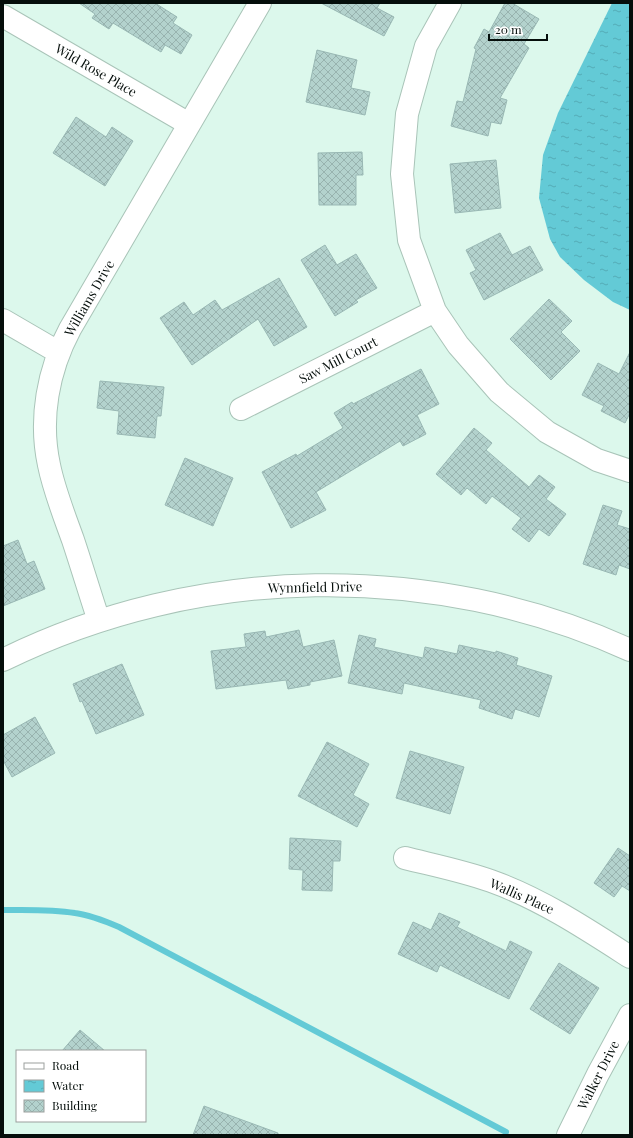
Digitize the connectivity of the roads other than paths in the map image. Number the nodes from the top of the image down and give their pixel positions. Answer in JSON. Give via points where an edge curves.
{"nodes":[{"id":1,"x":260,"y":3,"type":"edge"},
{"id":2,"x":450,"y":3,"type":"edge"},
{"id":3,"x":3,"y":16,"type":"edge"},
{"id":4,"x":189,"y":124,"type":"junction"},
{"id":5,"x":436,"y":311,"type":"junction"},
{"id":6,"x":3,"y":320,"type":"edge"},
{"id":7,"x":58,"y":352,"type":"junction"},
{"id":8,"x":241,"y":409,"type":"dead end"},
{"id":9,"x":630,"y":472,"type":"edge"},
{"id":10,"x":99,"y":621,"type":"junction"},
{"id":11,"x":630,"y":650,"type":"edge"},
{"id":12,"x":3,"y":660,"type":"edge"},
{"id":13,"x":405,"y":858,"type":"dead end"},
{"id":14,"x":630,"y":956,"type":"edge"},
{"id":15,"x":630,"y":1015,"type":"edge"},
{"id":16,"x":568,"y":1135,"type":"edge"}],
"edges":[{"from":1,"to":4,"type":"street","name":"Williams Drive"},
{"from":2,"to":5,"type":"street","via":[[426,46],[407,114],[402,174],[410,240]]},
{"from":3,"to":4,"type":"street","name":"Wild Rose Place"},
{"from":4,"to":7,"type":"street","name":"Williams Drive"},
{"from":5,"to":8,"type":"street","name":"Saw Mill Court"},
{"from":5,"to":9,"type":"street","via":[[458,345],[499,392],[547,432],[597,460]]},
{"from":6,"to":7,"type":"street"},
{"from":7,"to":10,"type":"street","name":"Williams Drive","via":[[46,406],[47,454]]},
{"from":10,"to":11,"type":"street","name":"Wynnfield Drive","via":[[150,606],[227,592],[297,586],[361,585],[426,591],[512,608],[572,626]]},
{"from":10,"to":12,"type":"street","name":"Wynnfield Drive","via":[[48,639]]},
{"from":13,"to":14,"type":"street","name":"Wallis Place","via":[[467,873],[516,891],[568,918]]},
{"from":15,"to":16,"type":"street","name":"Walker Drive"}]}
